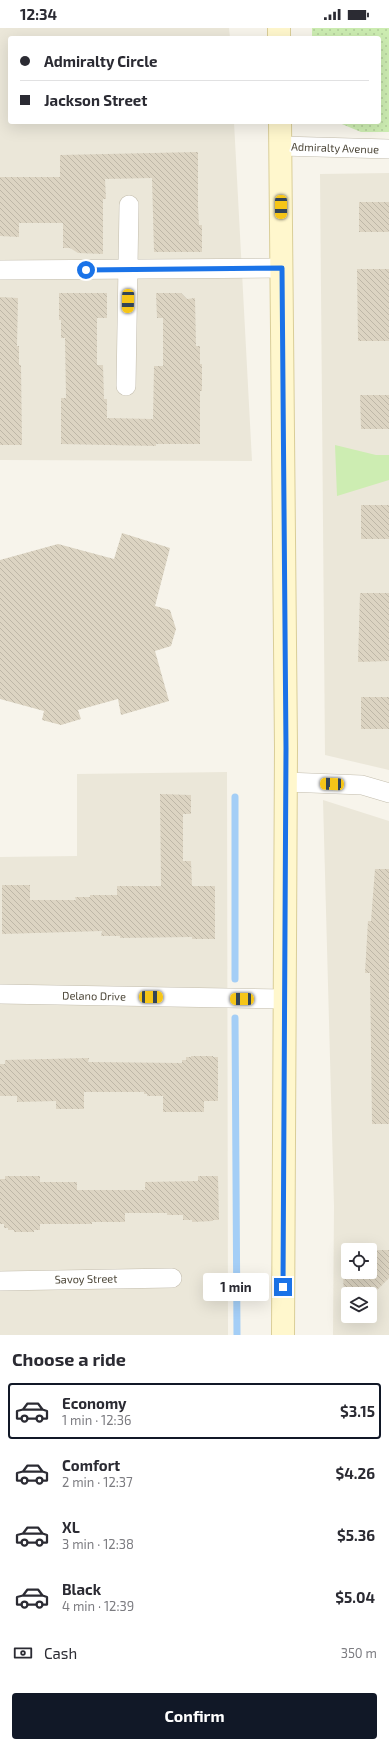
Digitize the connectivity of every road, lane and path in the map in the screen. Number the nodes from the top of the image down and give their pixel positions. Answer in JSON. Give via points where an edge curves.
{"nodes":[{"id":1,"x":280,"y":124,"type":"edge"},
{"id":2,"x":281,"y":146,"type":"junction"},
{"id":3,"x":389,"y":149,"type":"edge"},
{"id":4,"x":129,"y":205,"type":"dead end"},
{"id":5,"x":282,"y":268,"type":"junction"},
{"id":6,"x":128,"y":269,"type":"junction"},
{"id":7,"x":0,"y":270,"type":"edge"},
{"id":8,"x":126,"y":386,"type":"dead end"},
{"id":9,"x":286,"y":782,"type":"junction"},
{"id":10,"x":389,"y":793,"type":"edge"},
{"id":11,"x":0,"y":994,"type":"edge"},
{"id":12,"x":284,"y":1000,"type":"junction"},
{"id":13,"x":172,"y":1278,"type":"dead end"},
{"id":14,"x":0,"y":1281,"type":"edge"},
{"id":15,"x":283,"y":1335,"type":"edge"}],
"edges":[{"from":1,"to":2,"type":"main road"},
{"from":2,"to":3,"type":"street","name":"Admiralty Avenue"},
{"from":2,"to":5,"type":"main road"},
{"from":4,"to":6,"type":"street"},
{"from":5,"to":6,"type":"street"},
{"from":5,"to":9,"type":"main road"},
{"from":6,"to":7,"type":"street"},
{"from":6,"to":8,"type":"street"},
{"from":9,"to":10,"type":"street","via":[[362,785]]},
{"from":9,"to":12,"type":"main road"},
{"from":11,"to":12,"type":"street","name":"Delano Drive"},
{"from":12,"to":15,"type":"main road"},
{"from":13,"to":14,"type":"street","name":"Savoy Street"}]}
